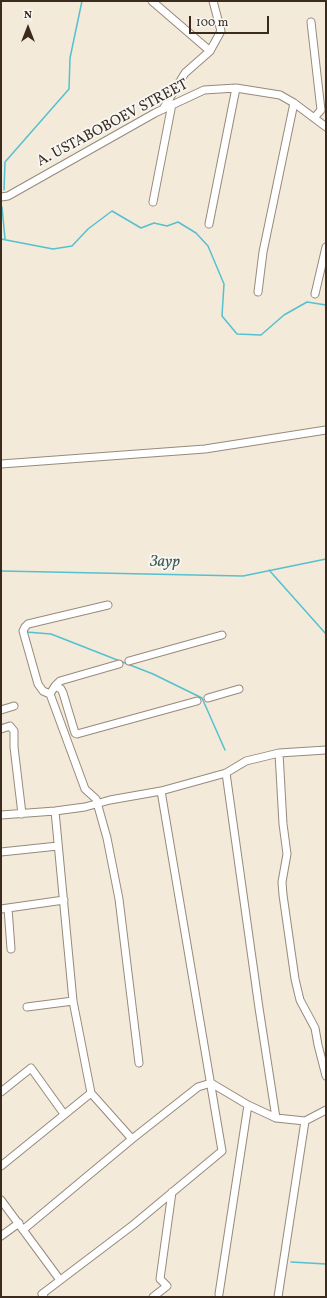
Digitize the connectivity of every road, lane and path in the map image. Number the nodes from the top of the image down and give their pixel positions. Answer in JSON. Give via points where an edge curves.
{"nodes":[{"id":1,"x":152,"y":1,"type":"edge"},
{"id":2,"x":213,"y":1,"type":"edge"},
{"id":3,"x":311,"y":22,"type":"dead end"},
{"id":4,"x":210,"y":51,"type":"junction"},
{"id":5,"x":236,"y":88,"type":"junction"},
{"id":6,"x":294,"y":103,"type":"junction"},
{"id":7,"x":172,"y":104,"type":"junction"},
{"id":8,"x":163,"y":109,"type":"junction"},
{"id":9,"x":314,"y":118,"type":"junction"},
{"id":10,"x":326,"y":127,"type":"edge"},
{"id":11,"x":1,"y":197,"type":"edge"},
{"id":12,"x":153,"y":202,"type":"dead end"},
{"id":13,"x":209,"y":224,"type":"dead end"},
{"id":14,"x":326,"y":249,"type":"edge"},
{"id":15,"x":258,"y":292,"type":"dead end"},
{"id":16,"x":315,"y":294,"type":"dead end"},
{"id":17,"x":326,"y":430,"type":"edge"},
{"id":18,"x":1,"y":464,"type":"edge"},
{"id":19,"x":108,"y":605,"type":"dead end"},
{"id":20,"x":222,"y":635,"type":"dead end"},
{"id":21,"x":129,"y":661,"type":"dead end"},
{"id":22,"x":119,"y":664,"type":"dead end"},
{"id":23,"x":55,"y":686,"type":"junction"},
{"id":24,"x":239,"y":689,"type":"dead end"},
{"id":25,"x":50,"y":694,"type":"junction"},
{"id":26,"x":208,"y":698,"type":"dead end"},
{"id":27,"x":197,"y":701,"type":"dead end"},
{"id":28,"x":14,"y":706,"type":"dead end"},
{"id":29,"x":1,"y":710,"type":"edge"},
{"id":30,"x":1,"y":729,"type":"edge"},
{"id":31,"x":326,"y":750,"type":"edge"},
{"id":32,"x":279,"y":752,"type":"junction"},
{"id":33,"x":226,"y":773,"type":"junction"},
{"id":34,"x":161,"y":791,"type":"junction"},
{"id":35,"x":97,"y":804,"type":"junction"},
{"id":36,"x":55,"y":811,"type":"junction"},
{"id":37,"x":22,"y":814,"type":"junction"},
{"id":38,"x":1,"y":815,"type":"edge"},
{"id":39,"x":58,"y":846,"type":"junction"},
{"id":40,"x":1,"y":852,"type":"edge"},
{"id":41,"x":64,"y":900,"type":"junction"},
{"id":42,"x":4,"y":908,"type":"edge"},
{"id":43,"x":11,"y":949,"type":"dead end"},
{"id":44,"x":73,"y":1001,"type":"junction"},
{"id":45,"x":27,"y":1007,"type":"dead end"},
{"id":46,"x":139,"y":1063,"type":"dead end"},
{"id":47,"x":326,"y":1076,"type":"edge"},
{"id":48,"x":211,"y":1083,"type":"junction"},
{"id":49,"x":1,"y":1092,"type":"edge"},
{"id":50,"x":91,"y":1093,"type":"junction"},
{"id":51,"x":248,"y":1105,"type":"junction"},
{"id":52,"x":326,"y":1110,"type":"edge"},
{"id":53,"x":64,"y":1114,"type":"junction"},
{"id":54,"x":276,"y":1118,"type":"junction"},
{"id":55,"x":305,"y":1120,"type":"junction"},
{"id":56,"x":132,"y":1139,"type":"junction"},
{"id":57,"x":1,"y":1166,"type":"edge"},
{"id":58,"x":172,"y":1192,"type":"junction"},
{"id":59,"x":1,"y":1200,"type":"edge"},
{"id":60,"x":19,"y":1223,"type":"junction"},
{"id":61,"x":24,"y":1229,"type":"junction"},
{"id":62,"x":1,"y":1236,"type":"edge"},
{"id":63,"x":60,"y":1280,"type":"junction"},
{"id":64,"x":219,"y":1294,"type":"dead end"},
{"id":65,"x":44,"y":1297,"type":"edge"},
{"id":66,"x":153,"y":1297,"type":"edge"},
{"id":67,"x":278,"y":1297,"type":"edge"}],
"edges":[{"from":1,"to":4,"type":"street"},
{"from":2,"to":4,"type":"street","via":[[220,31]]},
{"from":3,"to":9,"type":"street","via":[[321,110]]},
{"from":4,"to":8,"type":"street","via":[[184,73]]},
{"from":5,"to":6,"type":"street","name":"A. USTABOBOEV STREET","via":[[280,95]]},
{"from":5,"to":7,"type":"street","name":"A. USTABOBOEV STREET","via":[[204,90]]},
{"from":5,"to":13,"type":"street"},
{"from":6,"to":9,"type":"street","name":"A. USTABOBOEV STREET"},
{"from":6,"to":15,"type":"street","via":[[263,252]]},
{"from":7,"to":8,"type":"street","name":"A. USTABOBOEV STREET"},
{"from":7,"to":12,"type":"street"},
{"from":8,"to":11,"type":"street","name":"A. USTABOBOEV STREET","via":[[8,196]]},
{"from":9,"to":10,"type":"street","name":"A. USTABOBOEV STREET"},
{"from":14,"to":16,"type":"street"},
{"from":17,"to":18,"type":"street","via":[[205,450]]},
{"from":19,"to":25,"type":"street","via":[[28,624],[25,627],[23,631],[38,684],[43,691]]},
{"from":20,"to":21,"type":"street"},
{"from":22,"to":23,"type":"street","via":[[60,682]]},
{"from":23,"to":25,"type":"street"},
{"from":23,"to":27,"type":"street","via":[[64,693],[77,734]]},
{"from":24,"to":26,"type":"street"},
{"from":25,"to":35,"type":"street","via":[[85,789],[96,799]]},
{"from":28,"to":29,"type":"street"},
{"from":30,"to":37,"type":"street","via":[[10,726],[14,731]]},
{"from":31,"to":32,"type":"street"},
{"from":32,"to":33,"type":"street","via":[[246,761]]},
{"from":32,"to":47,"type":"street","via":[[287,854],[282,882],[295,979],[300,1000],[316,1028]]},
{"from":33,"to":34,"type":"street"},
{"from":33,"to":54,"type":"street"},
{"from":34,"to":35,"type":"street"},
{"from":34,"to":48,"type":"street"},
{"from":35,"to":36,"type":"street"},
{"from":35,"to":46,"type":"street","via":[[118,899]]},
{"from":36,"to":37,"type":"street"},
{"from":36,"to":39,"type":"street"},
{"from":37,"to":38,"type":"street"},
{"from":39,"to":40,"type":"street"},
{"from":39,"to":41,"type":"street"},
{"from":41,"to":42,"type":"street"},
{"from":41,"to":44,"type":"street"},
{"from":42,"to":43,"type":"street"},
{"from":44,"to":45,"type":"street"},
{"from":44,"to":50,"type":"street"},
{"from":48,"to":51,"type":"street"},
{"from":48,"to":56,"type":"street","via":[[198,1087]]},
{"from":48,"to":58,"type":"street","via":[[222,1151]]},
{"from":49,"to":53,"type":"street","via":[[31,1068]]},
{"from":50,"to":53,"type":"street"},
{"from":50,"to":56,"type":"street"},
{"from":51,"to":54,"type":"street"},
{"from":51,"to":64,"type":"street"},
{"from":52,"to":55,"type":"street"},
{"from":53,"to":57,"type":"street"},
{"from":54,"to":55,"type":"street"},
{"from":55,"to":67,"type":"street"},
{"from":56,"to":61,"type":"street"},
{"from":58,"to":63,"type":"street"},
{"from":58,"to":66,"type":"street","via":[[160,1279],[167,1286]]},
{"from":59,"to":60,"type":"street"},
{"from":60,"to":61,"type":"street"},
{"from":60,"to":62,"type":"street"},
{"from":61,"to":63,"type":"street"},
{"from":63,"to":65,"type":"street","via":[[42,1294]]}]}
